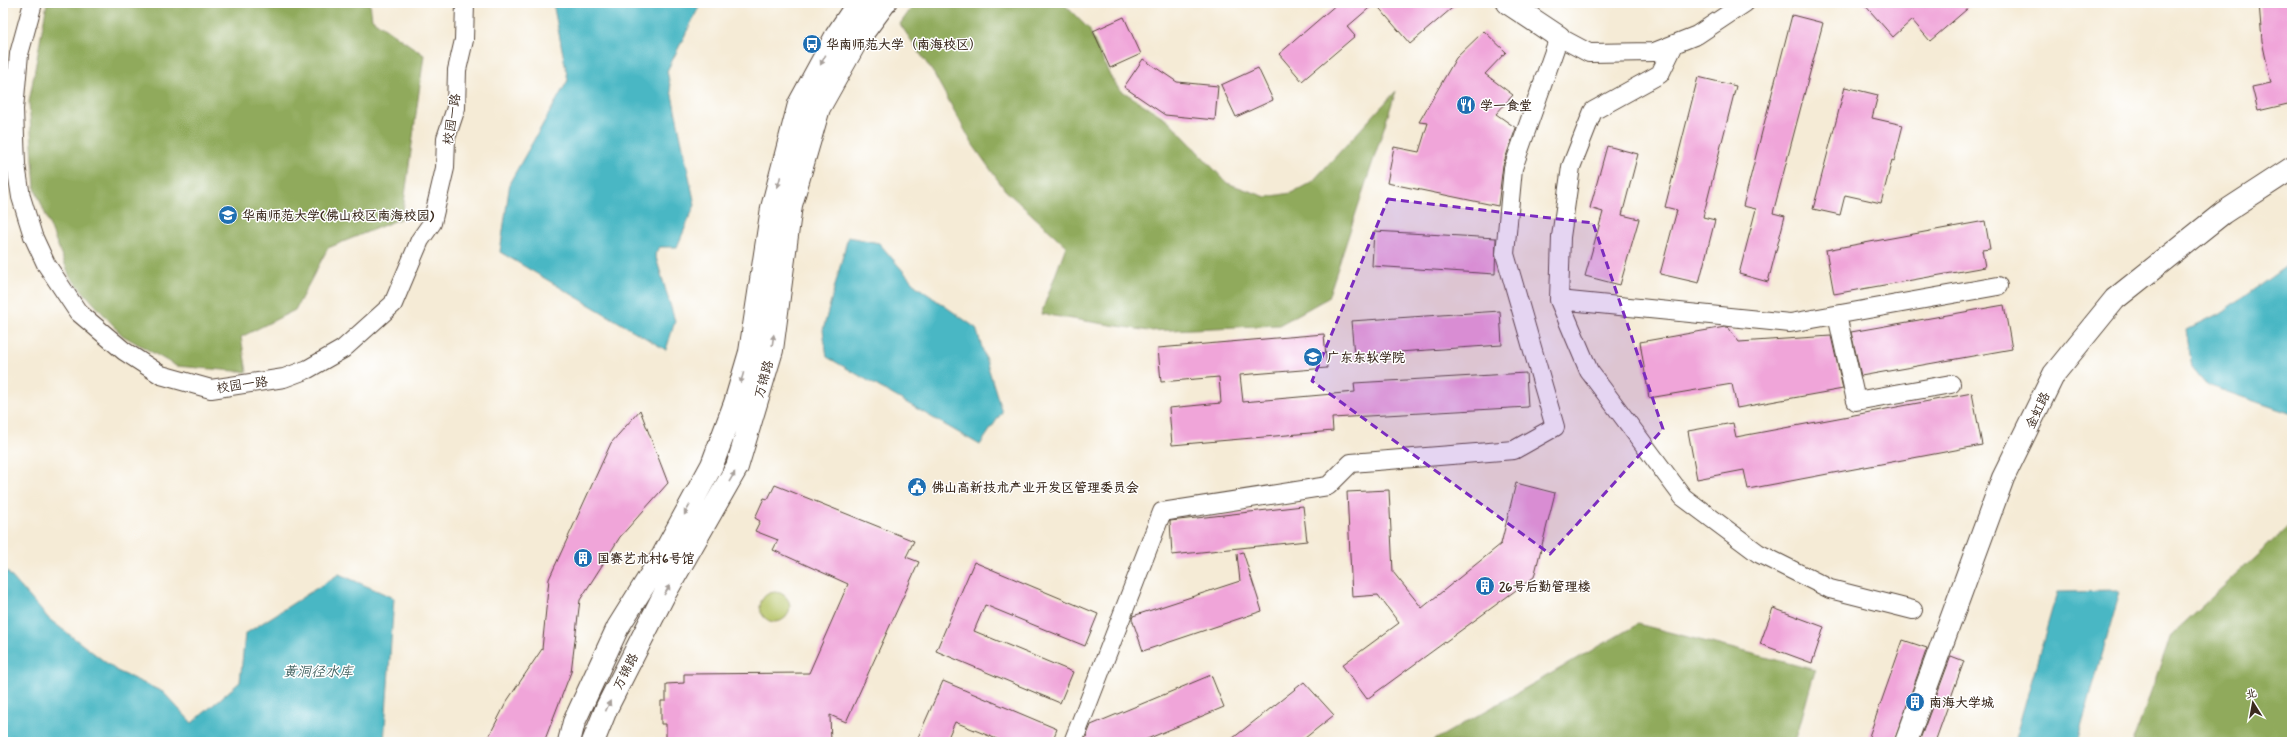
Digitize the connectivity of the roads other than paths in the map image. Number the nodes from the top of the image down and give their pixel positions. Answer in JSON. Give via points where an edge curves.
{"nodes":[{"id":1,"x":33,"y":3,"type":"edge"},
{"id":2,"x":465,"y":3,"type":"edge"},
{"id":3,"x":858,"y":3,"type":"edge"},
{"id":4,"x":885,"y":3,"type":"edge"},
{"id":5,"x":1508,"y":3,"type":"edge"},
{"id":6,"x":1745,"y":3,"type":"edge"},
{"id":7,"x":1559,"y":37,"type":"junction"},
{"id":8,"x":1674,"y":45,"type":"junction"},
{"id":9,"x":2292,"y":168,"type":"edge"},
{"id":10,"x":1998,"y":286,"type":"dead end"},
{"id":11,"x":1559,"y":300,"type":"junction"},
{"id":12,"x":1837,"y":315,"type":"junction"},
{"id":13,"x":1951,"y":384,"type":"dead end"},
{"id":14,"x":1913,"y":610,"type":"dead end"},
{"id":15,"x":569,"y":742,"type":"edge"},
{"id":16,"x":593,"y":742,"type":"edge"},
{"id":17,"x":1073,"y":742,"type":"edge"},
{"id":18,"x":1906,"y":742,"type":"edge"}],
"edges":[{"from":1,"to":2,"type":"street","name":"校园一路","via":[[19,54],[14,109],[16,165],[21,197],[33,236],[46,264],[78,312],[124,351],[161,375],[212,389],[284,378],[308,369],[343,349],[393,304],[420,240],[432,223],[445,168],[446,138],[456,108],[457,70],[464,40]]},
{"from":3,"to":15,"type":"street","name":"万锦路","one_way":true,"via":[[836,36],[799,104],[772,208],[750,352],[735,403],[712,465],[663,555],[618,627],[577,715]]},
{"from":16,"to":4,"type":"street","name":"万锦路","one_way":true,"via":[[607,707],[664,595],[737,468],[772,350],[791,205],[819,108],[856,42]]},
{"from":5,"to":7,"type":"street"},
{"from":6,"to":8,"type":"street","via":[[1697,35]]},
{"from":7,"to":8,"type":"street","via":[[1589,53],[1654,52]]},
{"from":7,"to":17,"type":"street","via":[[1513,168],[1504,254],[1555,427],[1514,450],[1351,463],[1328,486],[1162,512]]},
{"from":8,"to":11,"type":"street","via":[[1660,74],[1593,111],[1571,167],[1561,237]]},
{"from":9,"to":18,"type":"street","name":"金虹路","via":[[2223,214],[2115,299],[2054,374],[2003,478]]},
{"from":10,"to":12,"type":"street"},
{"from":11,"to":12,"type":"street","via":[[1790,323]]},
{"from":11,"to":14,"type":"street","via":[[1589,371],[1683,497],[1764,557],[1830,589]]},
{"from":12,"to":13,"type":"street","via":[[1856,401]]}]}
